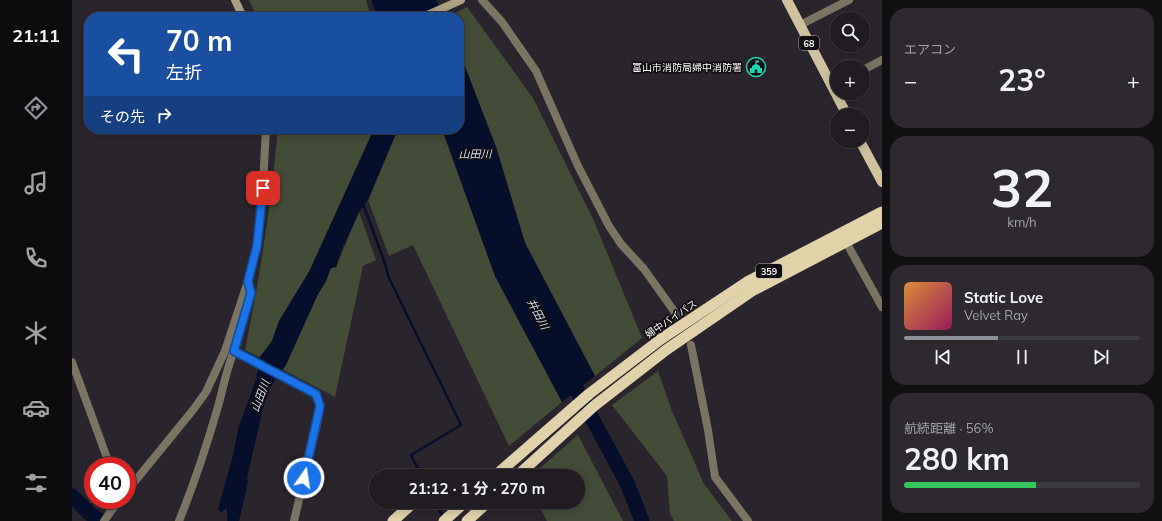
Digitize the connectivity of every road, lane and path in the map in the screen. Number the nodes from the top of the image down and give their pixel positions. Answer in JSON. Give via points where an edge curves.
{"nodes":[{"id":1,"x":235,"y":0,"type":"edge"},
{"id":2,"x":461,"y":0,"type":"edge"},
{"id":3,"x":482,"y":0,"type":"edge"},
{"id":4,"x":787,"y":0,"type":"edge"},
{"id":5,"x":849,"y":0,"type":"edge"},
{"id":6,"x":241,"y":12,"type":"edge"},
{"id":7,"x":434,"y":12,"type":"edge"},
{"id":8,"x":800,"y":25,"type":"junction"},
{"id":9,"x":882,"y":60,"type":"edge"},
{"id":10,"x":870,"y":66,"type":"edge"},
{"id":11,"x":830,"y":78,"type":"edge"},
{"id":12,"x":266,"y":134,"type":"edge"},
{"id":13,"x":864,"y":148,"type":"edge"},
{"id":14,"x":882,"y":182,"type":"edge"},
{"id":15,"x":882,"y":212,"type":"edge"},
{"id":16,"x":882,"y":223,"type":"edge"},
{"id":17,"x":846,"y":242,"type":"junction"},
{"id":18,"x":248,"y":281,"type":"junction"},
{"id":19,"x":882,"y":307,"type":"edge"},
{"id":20,"x":674,"y":311,"type":"tunnel mouth"},
{"id":21,"x":691,"y":345,"type":"tunnel mouth"},
{"id":22,"x":236,"y":352,"type":"junction"},
{"id":23,"x":72,"y":362,"type":"edge"},
{"id":24,"x":107,"y":457,"type":"edge"},
{"id":25,"x":503,"y":469,"type":"edge"},
{"id":26,"x":525,"y":469,"type":"edge"},
{"id":27,"x":136,"y":480,"type":"edge"},
{"id":28,"x":112,"y":509,"type":"edge"},
{"id":29,"x":406,"y":509,"type":"edge"},
{"id":30,"x":452,"y":509,"type":"edge"},
{"id":31,"x":457,"y":509,"type":"edge"},
{"id":32,"x":480,"y":509,"type":"edge"},
{"id":33,"x":104,"y":521,"type":"edge"},
{"id":34,"x":179,"y":521,"type":"edge"},
{"id":35,"x":294,"y":521,"type":"edge"},
{"id":36,"x":393,"y":521,"type":"edge"},
{"id":37,"x":439,"y":521,"type":"edge"},
{"id":38,"x":444,"y":521,"type":"edge"},
{"id":39,"x":467,"y":521,"type":"edge"},
{"id":40,"x":748,"y":521,"type":"edge"}],
"edges":[{"from":1,"to":6,"type":"main road"},
{"from":2,"to":7,"type":"main road"},
{"from":3,"to":20,"type":"street","via":[[502,22],[536,71],[578,166],[609,226]]},
{"from":4,"to":8,"type":"main road","number":"68"},
{"from":5,"to":8,"type":"street"},
{"from":8,"to":11,"type":"main road","number":"68"},
{"from":9,"to":10,"type":"street"},
{"from":12,"to":18,"type":"street","via":[[257,246]]},
{"from":13,"to":14,"type":"main road"},
{"from":15,"to":25,"type":"highway","name":"婦中バイパス","number":"359","via":[[747,282],[661,339],[589,394]]},
{"from":16,"to":17,"type":"highway","number":"359"},
{"from":17,"to":19,"type":"street"},
{"from":17,"to":26,"type":"highway","number":"359","via":[[752,291],[666,350],[594,406]]},
{"from":18,"to":22,"type":"street","via":[[251,293]]},
{"from":18,"to":27,"type":"street","via":[[225,351],[206,392]]},
{"from":21,"to":40,"type":"street","via":[[715,477]]},
{"from":22,"to":34,"type":"street","via":[[228,365],[224,389],[200,469]]},
{"from":22,"to":35,"type":"street","via":[[316,394],[320,406],[318,420]]},
{"from":23,"to":24,"type":"street"},
{"from":28,"to":33,"type":"street"},
{"from":29,"to":36,"type":"highway"},
{"from":30,"to":37,"type":"highway"},
{"from":31,"to":38,"type":"highway"},
{"from":32,"to":39,"type":"highway"}]}
